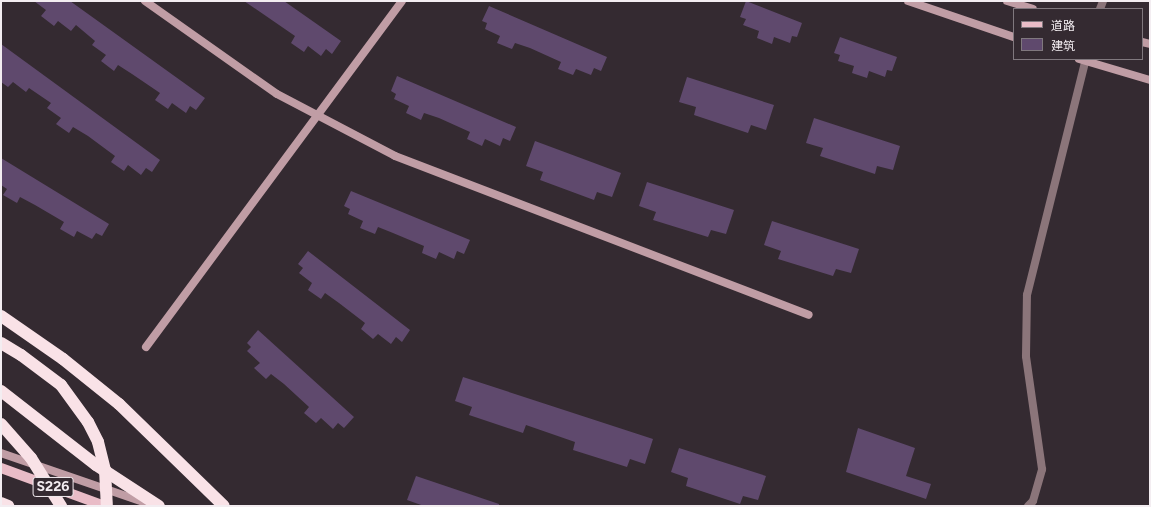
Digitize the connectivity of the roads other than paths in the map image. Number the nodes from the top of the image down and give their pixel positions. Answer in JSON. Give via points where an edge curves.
{"nodes":[{"id":1,"x":145,"y":1,"type":"edge"},
{"id":2,"x":402,"y":1,"type":"edge"},
{"id":3,"x":908,"y":1,"type":"edge"},
{"id":4,"x":1007,"y":1,"type":"edge"},
{"id":5,"x":1030,"y":8,"type":"edge"},
{"id":6,"x":1013,"y":37,"type":"edge"},
{"id":7,"x":1084,"y":60,"type":"edge"},
{"id":8,"x":1150,"y":80,"type":"edge"},
{"id":9,"x":318,"y":115,"type":"junction"},
{"id":10,"x":809,"y":315,"type":"dead end"},
{"id":11,"x":1,"y":316,"type":"edge"},
{"id":12,"x":1,"y":343,"type":"edge"},
{"id":13,"x":146,"y":347,"type":"dead end"},
{"id":14,"x":1,"y":391,"type":"edge"},
{"id":15,"x":1,"y":424,"type":"edge"},
{"id":16,"x":1,"y":454,"type":"edge"},
{"id":17,"x":1,"y":468,"type":"edge"},
{"id":18,"x":1,"y":503,"type":"edge"},
{"id":19,"x":8,"y":506,"type":"edge"},
{"id":20,"x":61,"y":506,"type":"edge"},
{"id":21,"x":106,"y":506,"type":"edge"},
{"id":22,"x":155,"y":506,"type":"edge"},
{"id":23,"x":159,"y":506,"type":"edge"},
{"id":24,"x":224,"y":506,"type":"edge"},
{"id":25,"x":1028,"y":506,"type":"edge"}],
"edges":[{"from":1,"to":9,"type":"street","via":[[277,94]]},
{"from":2,"to":9,"type":"street"},
{"from":3,"to":6,"type":"street"},
{"from":4,"to":5,"type":"street"},
{"from":7,"to":8,"type":"street"},
{"from":7,"to":25,"type":"street","via":[[1027,295],[1026,356],[1042,469],[1033,501]]},
{"from":9,"to":10,"type":"street","via":[[395,156]]},
{"from":9,"to":13,"type":"street"},
{"from":11,"to":24,"type":"highway","via":[[63,359],[119,404]]},
{"from":12,"to":21,"type":"highway","bridge":true,"via":[[61,385],[88,422],[98,442],[105,470]]},
{"from":14,"to":23,"type":"highway","via":[[96,465]]},
{"from":15,"to":20,"type":"highway","bridge":true,"via":[[31,458]]},
{"from":16,"to":22,"type":"street"},
{"from":17,"to":21,"type":"main road","number":"S226"},
{"from":18,"to":19,"type":"highway"}]}
